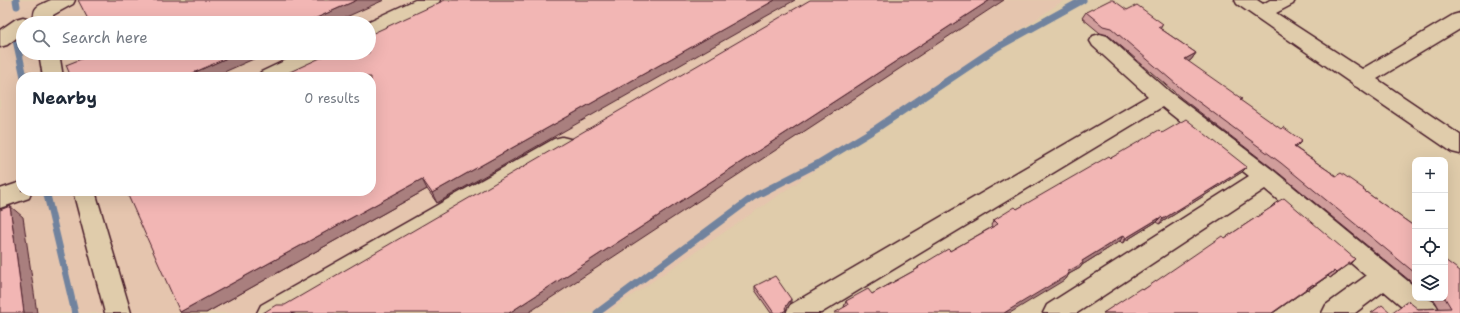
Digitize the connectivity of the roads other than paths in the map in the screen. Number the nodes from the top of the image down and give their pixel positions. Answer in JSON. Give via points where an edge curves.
{"nodes":[{"id":1,"x":66,"y":0,"type":"edge"},
{"id":2,"x":431,"y":0,"type":"edge"},
{"id":3,"x":1244,"y":0,"type":"edge"},
{"id":4,"x":1286,"y":0,"type":"edge"},
{"id":5,"x":1262,"y":12,"type":"junction"},
{"id":6,"x":44,"y":16,"type":"edge"},
{"id":7,"x":1460,"y":20,"type":"edge"},
{"id":8,"x":376,"y":26,"type":"edge"},
{"id":9,"x":16,"y":29,"type":"edge"},
{"id":10,"x":0,"y":40,"type":"edge"},
{"id":11,"x":1100,"y":41,"type":"dead end"},
{"id":12,"x":50,"y":60,"type":"edge"},
{"id":13,"x":304,"y":60,"type":"edge"},
{"id":14,"x":52,"y":72,"type":"edge"},
{"id":15,"x":279,"y":72,"type":"edge"},
{"id":16,"x":1360,"y":80,"type":"junction"},
{"id":17,"x":1163,"y":97,"type":"junction"},
{"id":18,"x":579,"y":135,"type":"edge"},
{"id":19,"x":1460,"y":146,"type":"edge"},
{"id":20,"x":1266,"y":178,"type":"junction"},
{"id":21,"x":16,"y":192,"type":"edge"},
{"id":22,"x":85,"y":196,"type":"edge"},
{"id":23,"x":0,"y":199,"type":"edge"},
{"id":24,"x":1384,"y":277,"type":"junction"},
{"id":25,"x":118,"y":313,"type":"edge"},
{"id":26,"x":270,"y":313,"type":"edge"},
{"id":27,"x":799,"y":313,"type":"edge"},
{"id":28,"x":1056,"y":313,"type":"edge"},
{"id":29,"x":1335,"y":313,"type":"edge"},
{"id":30,"x":1428,"y":313,"type":"edge"}],
"edges":[{"from":1,"to":6,"type":"street"},
{"from":2,"to":8,"type":"street"},
{"from":3,"to":5,"type":"street"},
{"from":4,"to":5,"type":"street"},
{"from":5,"to":16,"type":"street"},
{"from":7,"to":16,"type":"street"},
{"from":9,"to":10,"type":"street"},
{"from":11,"to":17,"type":"street"},
{"from":12,"to":14,"type":"street"},
{"from":13,"to":15,"type":"street"},
{"from":16,"to":19,"type":"street"},
{"from":17,"to":20,"type":"street"},
{"from":17,"to":27,"type":"street"},
{"from":18,"to":26,"type":"street"},
{"from":20,"to":24,"type":"street"},
{"from":20,"to":28,"type":"street"},
{"from":21,"to":23,"type":"street"},
{"from":22,"to":25,"type":"street"},
{"from":24,"to":29,"type":"street"},
{"from":24,"to":30,"type":"street"}]}
